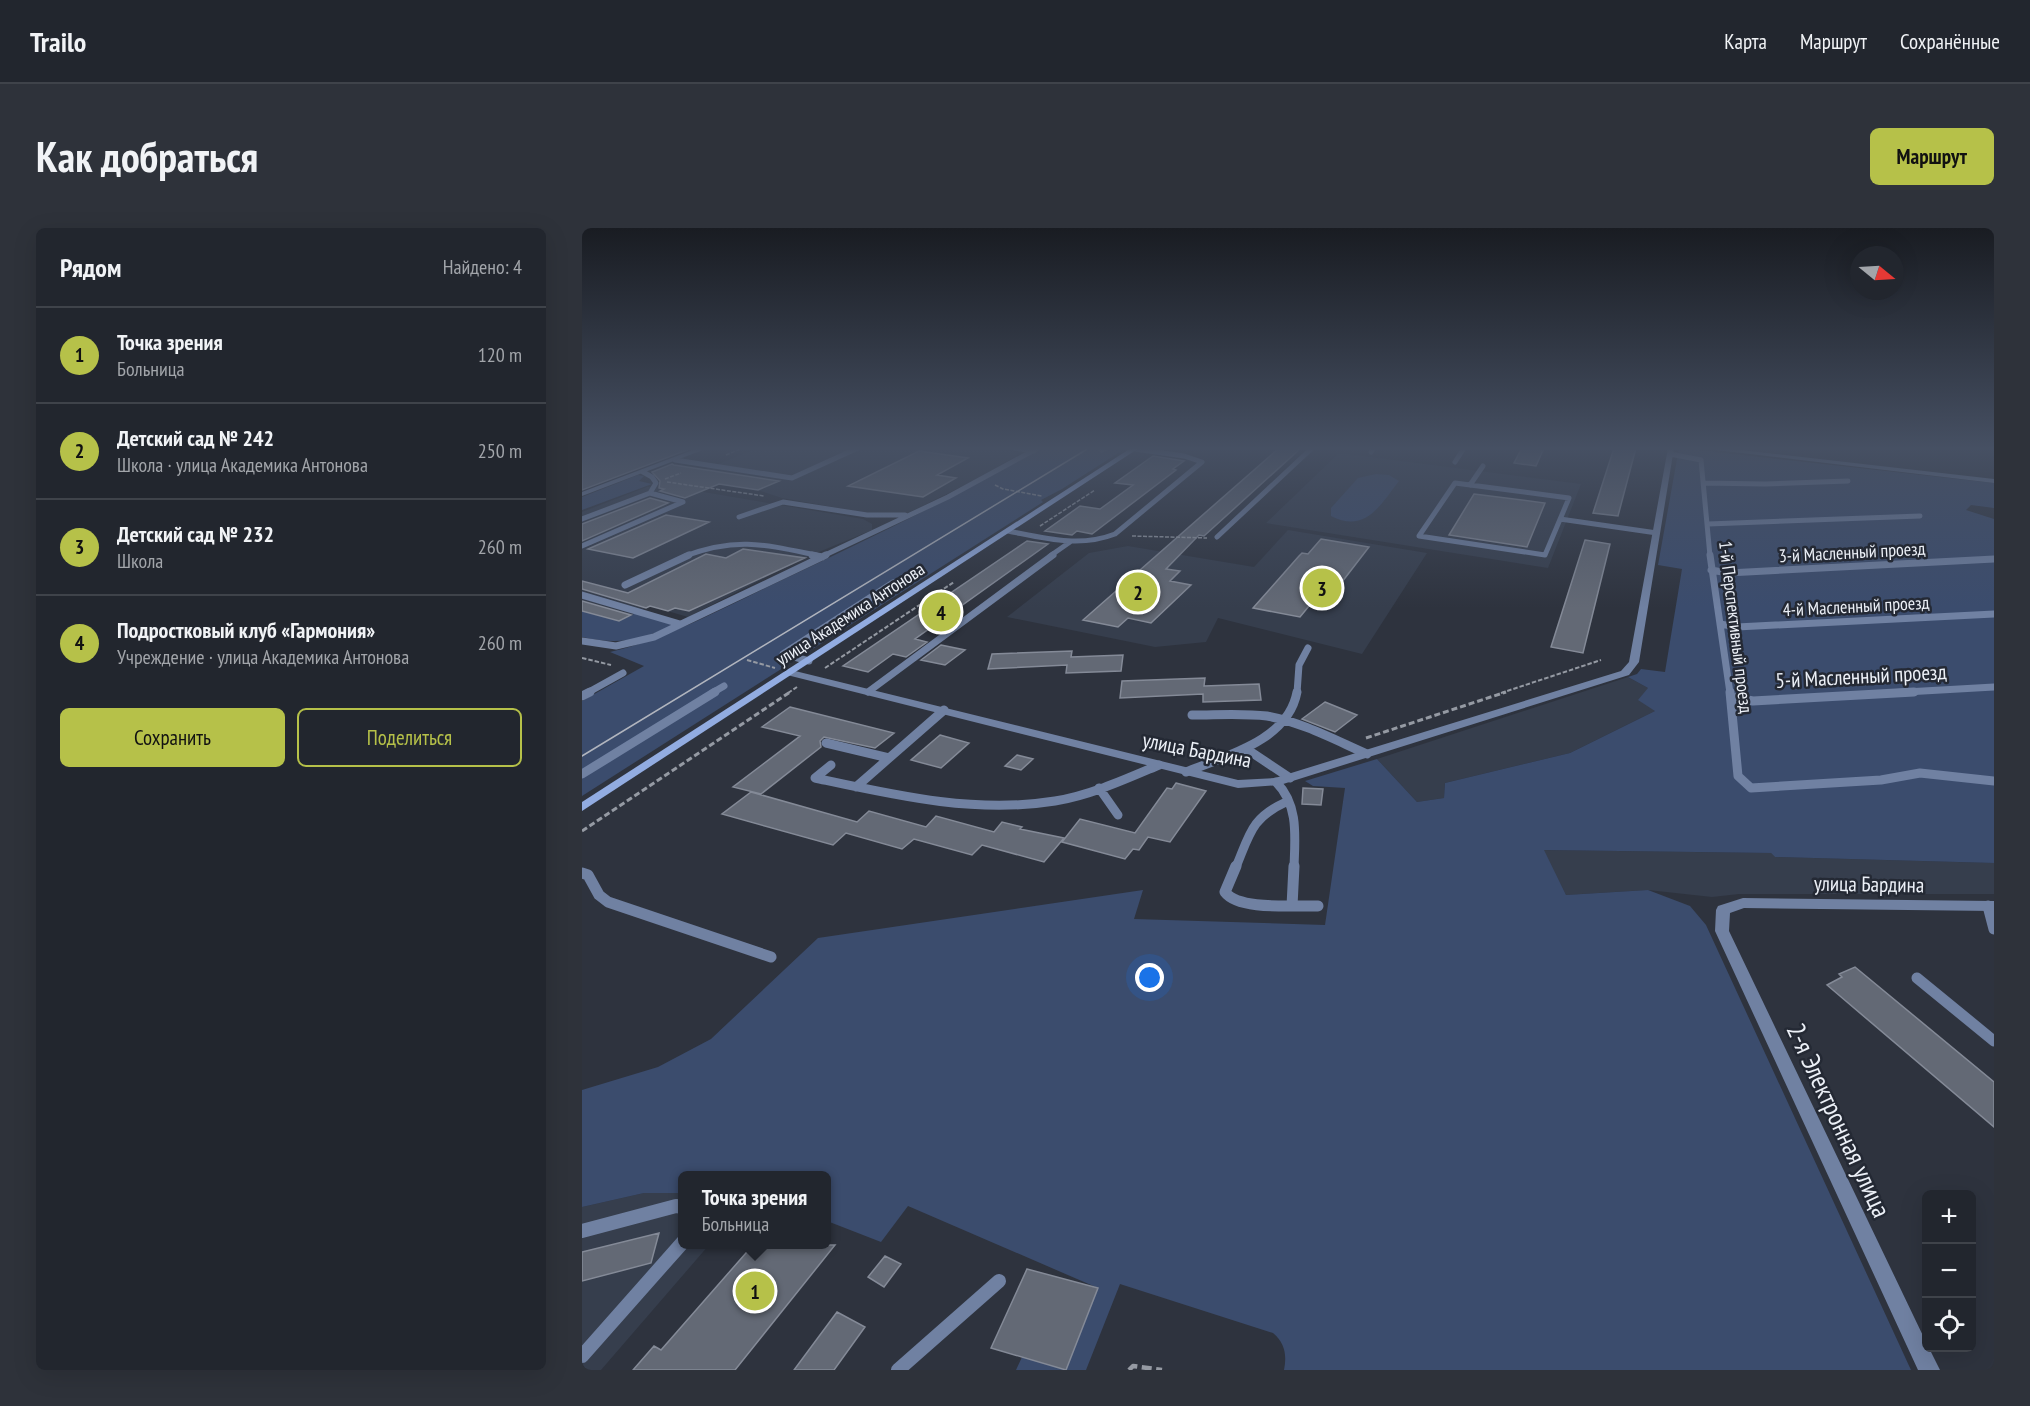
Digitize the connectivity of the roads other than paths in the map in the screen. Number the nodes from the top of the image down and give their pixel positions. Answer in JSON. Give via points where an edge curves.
{"nodes":[{"id":1,"x":628,"y":501,"type":"edge"},
{"id":2,"x":683,"y":501,"type":"edge"},
{"id":3,"x":938,"y":501,"type":"edge"},
{"id":4,"x":1054,"y":501,"type":"edge"},
{"id":5,"x":1156,"y":501,"type":"edge"},
{"id":6,"x":1255,"y":501,"type":"edge"},
{"id":7,"x":1443,"y":501,"type":"edge"},
{"id":8,"x":1568,"y":501,"type":"edge"},
{"id":9,"x":1662,"y":501,"type":"edge"},
{"id":10,"x":1706,"y":501,"type":"edge"},
{"id":11,"x":914,"y":514,"type":"junction"},
{"id":12,"x":1920,"y":516,"type":"dead end"},
{"id":13,"x":739,"y":517,"type":"dead end"},
{"id":14,"x":582,"y":519,"type":"edge"},
{"id":15,"x":1560,"y":519,"type":"junction"},
{"id":16,"x":1708,"y":524,"type":"junction"},
{"id":17,"x":1008,"y":531,"type":"junction"},
{"id":18,"x":1657,"y":533,"type":"junction"},
{"id":19,"x":1217,"y":537,"type":"road end"},
{"id":20,"x":1070,"y":542,"type":"junction"},
{"id":21,"x":582,"y":546,"type":"edge"},
{"id":22,"x":822,"y":557,"type":"junction"},
{"id":23,"x":1994,"y":559,"type":"edge"},
{"id":24,"x":1711,"y":570,"type":"junction"},
{"id":25,"x":893,"y":583,"type":"dead end"},
{"id":26,"x":625,"y":585,"type":"dead end"},
{"id":27,"x":582,"y":595,"type":"edge"},
{"id":28,"x":1994,"y":614,"type":"edge"},
{"id":29,"x":680,"y":624,"type":"junction"},
{"id":30,"x":1720,"y":624,"type":"junction"},
{"id":31,"x":582,"y":641,"type":"edge"},
{"id":32,"x":1308,"y":648,"type":"dead end"},
{"id":33,"x":809,"y":661,"type":"junction"},
{"id":34,"x":785,"y":671,"type":"junction"},
{"id":35,"x":623,"y":673,"type":"dead end"},
{"id":36,"x":724,"y":686,"type":"dead end"},
{"id":37,"x":1994,"y":687,"type":"edge"},
{"id":38,"x":868,"y":692,"type":"junction"},
{"id":39,"x":582,"y":696,"type":"edge"},
{"id":40,"x":1731,"y":697,"type":"junction"},
{"id":41,"x":944,"y":710,"type":"junction"},
{"id":42,"x":1192,"y":715,"type":"dead end"},
{"id":43,"x":1283,"y":720,"type":"junction"},
{"id":44,"x":825,"y":743,"type":"dead end"},
{"id":45,"x":1245,"y":748,"type":"junction"},
{"id":46,"x":1367,"y":754,"type":"junction"},
{"id":47,"x":889,"y":758,"type":"junction"},
{"id":48,"x":831,"y":765,"type":"dead end"},
{"id":49,"x":1159,"y":765,"type":"junction"},
{"id":50,"x":1186,"y":772,"type":"junction"},
{"id":51,"x":582,"y":774,"type":"edge"},
{"id":52,"x":1290,"y":778,"type":"junction"},
{"id":53,"x":1994,"y":782,"type":"edge"},
{"id":54,"x":1276,"y":783,"type":"junction"},
{"id":55,"x":856,"y":787,"type":"junction"},
{"id":56,"x":1099,"y":788,"type":"junction"},
{"id":57,"x":1286,"y":802,"type":"junction"},
{"id":58,"x":582,"y":807,"type":"edge"},
{"id":59,"x":1118,"y":814,"type":"dead end"},
{"id":60,"x":582,"y":873,"type":"edge"},
{"id":61,"x":1743,"y":903,"type":"joint"},
{"id":62,"x":1292,"y":906,"type":"junction"},
{"id":63,"x":1318,"y":906,"type":"dead end"},
{"id":64,"x":1991,"y":906,"type":"edge"},
{"id":65,"x":1994,"y":929,"type":"edge"},
{"id":66,"x":771,"y":957,"type":"dead end"},
{"id":67,"x":1917,"y":978,"type":"dead end"},
{"id":68,"x":1994,"y":1041,"type":"edge"},
{"id":69,"x":678,"y":1206,"type":"edge"},
{"id":70,"x":582,"y":1231,"type":"edge"},
{"id":71,"x":678,"y":1248,"type":"edge"},
{"id":72,"x":999,"y":1281,"type":"dead end"},
{"id":73,"x":582,"y":1356,"type":"edge"},
{"id":74,"x":898,"y":1370,"type":"edge"},
{"id":75,"x":1929,"y":1370,"type":"edge"}],
"edges":[{"from":1,"to":14,"type":"lane"},
{"from":2,"to":21,"type":"lane"},
{"from":3,"to":11,"type":"lane"},
{"from":4,"to":17,"type":"main road","name":"улица Академика Антонова"},
{"from":5,"to":20,"type":"lane","via":[[1102,541]]},
{"from":6,"to":19,"type":"lane"},
{"from":7,"to":15,"type":"lane","via":[[1419,536],[1545,555]]},
{"from":8,"to":15,"type":"lane"},
{"from":9,"to":18,"type":"street"},
{"from":10,"to":16,"type":"lane","name":"1-й Перспективный проезд"},
{"from":11,"to":13,"type":"lane","via":[[867,515],[783,502]]},
{"from":11,"to":22,"type":"lane"},
{"from":12,"to":16,"type":"lane"},
{"from":15,"to":18,"type":"lane"},
{"from":16,"to":24,"type":"lane","name":"1-й Перспективный проезд"},
{"from":17,"to":20,"type":"lane"},
{"from":17,"to":33,"type":"main road","name":"улица Академика Антонова"},
{"from":18,"to":46,"type":"street","name":"улица Бардина","via":[[1630,669]]},
{"from":20,"to":38,"type":"lane"},
{"from":22,"to":26,"type":"lane","via":[[740,543],[723,545],[672,562]]},
{"from":22,"to":29,"type":"lane"},
{"from":23,"to":24,"type":"lane","name":"3-й Масленный проезд","via":[[1728,573]]},
{"from":24,"to":30,"type":"lane","name":"1-й Перспективный проезд"},
{"from":25,"to":33,"type":"lane","via":[[783,654]]},
{"from":27,"to":29,"type":"lane"},
{"from":28,"to":30,"type":"lane","name":"4-й Масленный проезд","via":[[1737,627]]},
{"from":29,"to":31,"type":"lane","via":[[631,644]]},
{"from":30,"to":40,"type":"lane","name":"1-й Перспективный проезд"},
{"from":32,"to":43,"type":"lane","via":[[1299,664],[1296,699]]},
{"from":33,"to":34,"type":"main road","name":"улица Академика Антонова"},
{"from":34,"to":38,"type":"street","name":"улица Бардина"},
{"from":34,"to":58,"type":"main road","name":"улица Академика Антонова"},
{"from":35,"to":39,"type":"lane"},
{"from":36,"to":51,"type":"lane"},
{"from":37,"to":40,"type":"lane","name":"5-й Масленный проезд","via":[[1753,700]]},
{"from":38,"to":41,"type":"street","name":"улица Бардина"},
{"from":40,"to":53,"type":"lane","name":"1-й Перспективный проезд","via":[[1738,776],[1751,788],[1881,780],[1920,773]]},
{"from":41,"to":47,"type":"lane"},
{"from":41,"to":49,"type":"street","name":"улица Бардина"},
{"from":42,"to":43,"type":"lane","via":[[1256,715]]},
{"from":43,"to":45,"type":"lane","via":[[1268,735]]},
{"from":43,"to":46,"type":"lane"},
{"from":44,"to":47,"type":"lane"},
{"from":45,"to":50,"type":"lane"},
{"from":45,"to":52,"type":"lane"},
{"from":46,"to":52,"type":"street","name":"улица Бардина"},
{"from":47,"to":55,"type":"lane"},
{"from":48,"to":55,"type":"lane","via":[[815,778]]},
{"from":49,"to":50,"type":"street","name":"улица Бардина"},
{"from":49,"to":56,"type":"lane"},
{"from":50,"to":54,"type":"street","name":"улица Бардина","via":[[1238,784]]},
{"from":52,"to":54,"type":"street","name":"улица Бардина"},
{"from":54,"to":57,"type":"lane","via":[[1284,790]]},
{"from":55,"to":56,"type":"lane","via":[[973,807],[1055,801]]},
{"from":56,"to":59,"type":"lane"},
{"from":57,"to":62,"type":"lane","via":[[1296,824]]},
{"from":57,"to":62,"type":"lane","via":[[1266,811],[1253,827],[1225,892],[1230,900],[1245,904]]},
{"from":60,"to":66,"type":"lane","via":[[588,875],[599,896],[608,902]]},
{"from":61,"to":64,"type":"street","name":"улица Бардина"},
{"from":61,"to":75,"type":"street","name":"2-я Электронная улица","via":[[1723,910],[1722,931]]},
{"from":62,"to":63,"type":"lane"},
{"from":64,"to":65,"type":"lane"},
{"from":67,"to":68,"type":"lane"},
{"from":69,"to":70,"type":"lane"},
{"from":71,"to":73,"type":"lane"},
{"from":72,"to":74,"type":"lane"}]}
